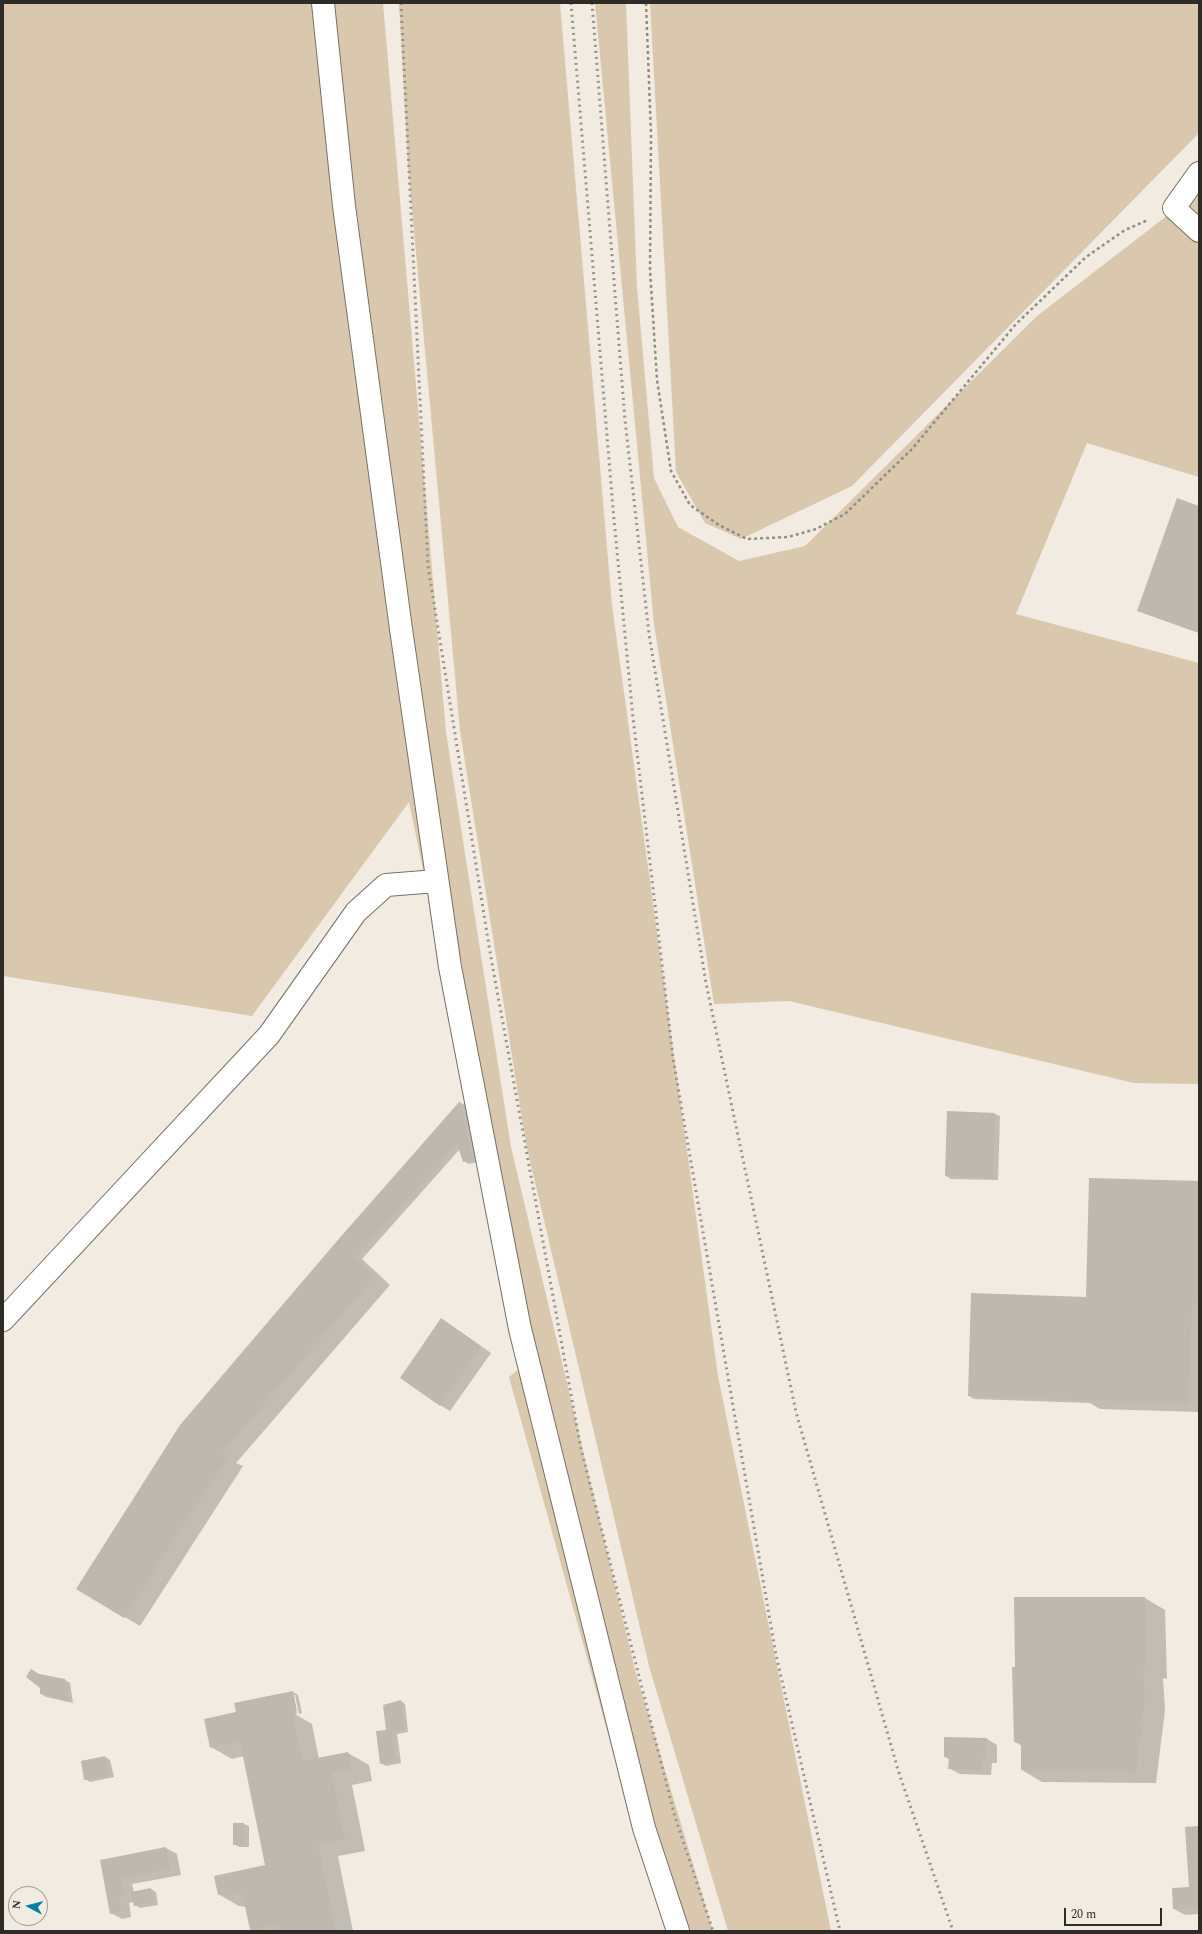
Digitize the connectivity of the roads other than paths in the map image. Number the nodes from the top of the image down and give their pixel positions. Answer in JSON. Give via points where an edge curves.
{"nodes":[{"id":1,"x":323,"y":3,"type":"edge"},
{"id":2,"x":1199,"y":173,"type":"edge"},
{"id":3,"x":1199,"y":231,"type":"edge"},
{"id":4,"x":437,"y":881,"type":"junction"},
{"id":5,"x":3,"y":1320,"type":"edge"},
{"id":6,"x":678,"y":1931,"type":"edge"}],
"edges":[{"from":1,"to":4,"type":"street","via":[[344,206]]},
{"from":2,"to":3,"type":"street","via":[[1174,208]]},
{"from":4,"to":5,"type":"street","via":[[386,885],[356,912],[270,1035]]},
{"from":4,"to":6,"type":"street","via":[[450,968],[520,1329],[644,1828]]}]}
